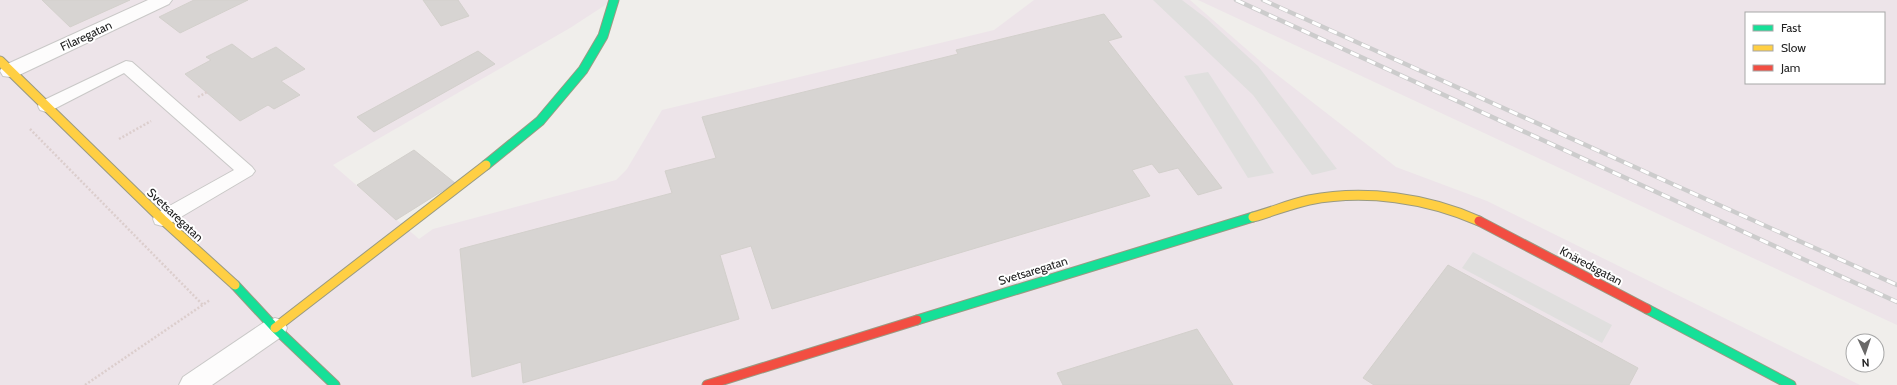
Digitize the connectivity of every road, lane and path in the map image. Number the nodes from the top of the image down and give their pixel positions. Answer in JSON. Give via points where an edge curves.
{"nodes":[{"id":1,"x":163,"y":0,"type":"edge"},
{"id":2,"x":614,"y":0,"type":"edge"},
{"id":3,"x":5,"y":66,"type":"edge"},
{"id":4,"x":46,"y":106,"type":"junction"},
{"id":5,"x":26,"y":126,"type":"dead end"},
{"id":6,"x":1370,"y":195,"type":"joint"},
{"id":7,"x":162,"y":219,"type":"junction"},
{"id":8,"x":235,"y":285,"type":"junction"},
{"id":9,"x":203,"y":305,"type":"junction"},
{"id":10,"x":275,"y":328,"type":"junction"},
{"id":11,"x":85,"y":385,"type":"edge"},
{"id":12,"x":192,"y":385,"type":"edge"},
{"id":13,"x":335,"y":385,"type":"edge"},
{"id":14,"x":707,"y":385,"type":"edge"},
{"id":15,"x":1791,"y":385,"type":"edge"}],
"edges":[{"from":1,"to":3,"type":"street","name":"Filaregatan"},
{"from":2,"to":10,"type":"street","via":[[603,36],[587,63],[540,121]]},
{"from":3,"to":4,"type":"street","name":"Svetsaregatan"},
{"from":4,"to":7,"type":"street","name":"Svetsaregatan"},
{"from":4,"to":7,"type":"lane","via":[[126,66],[246,171]]},
{"from":5,"to":9,"type":"path"},
{"from":6,"to":14,"type":"street","name":"Svetsaregatan","via":[[1302,202]]},
{"from":6,"to":15,"type":"street","name":"Knäredsgatan","via":[[1420,202],[1470,216]]},
{"from":7,"to":8,"type":"street","name":"Svetsaregatan"},
{"from":8,"to":9,"type":"path"},
{"from":8,"to":10,"type":"street","name":"Svetsaregatan"},
{"from":9,"to":11,"type":"path"},
{"from":10,"to":12,"type":"street"},
{"from":10,"to":13,"type":"street","name":"Svetsaregatan"}]}
